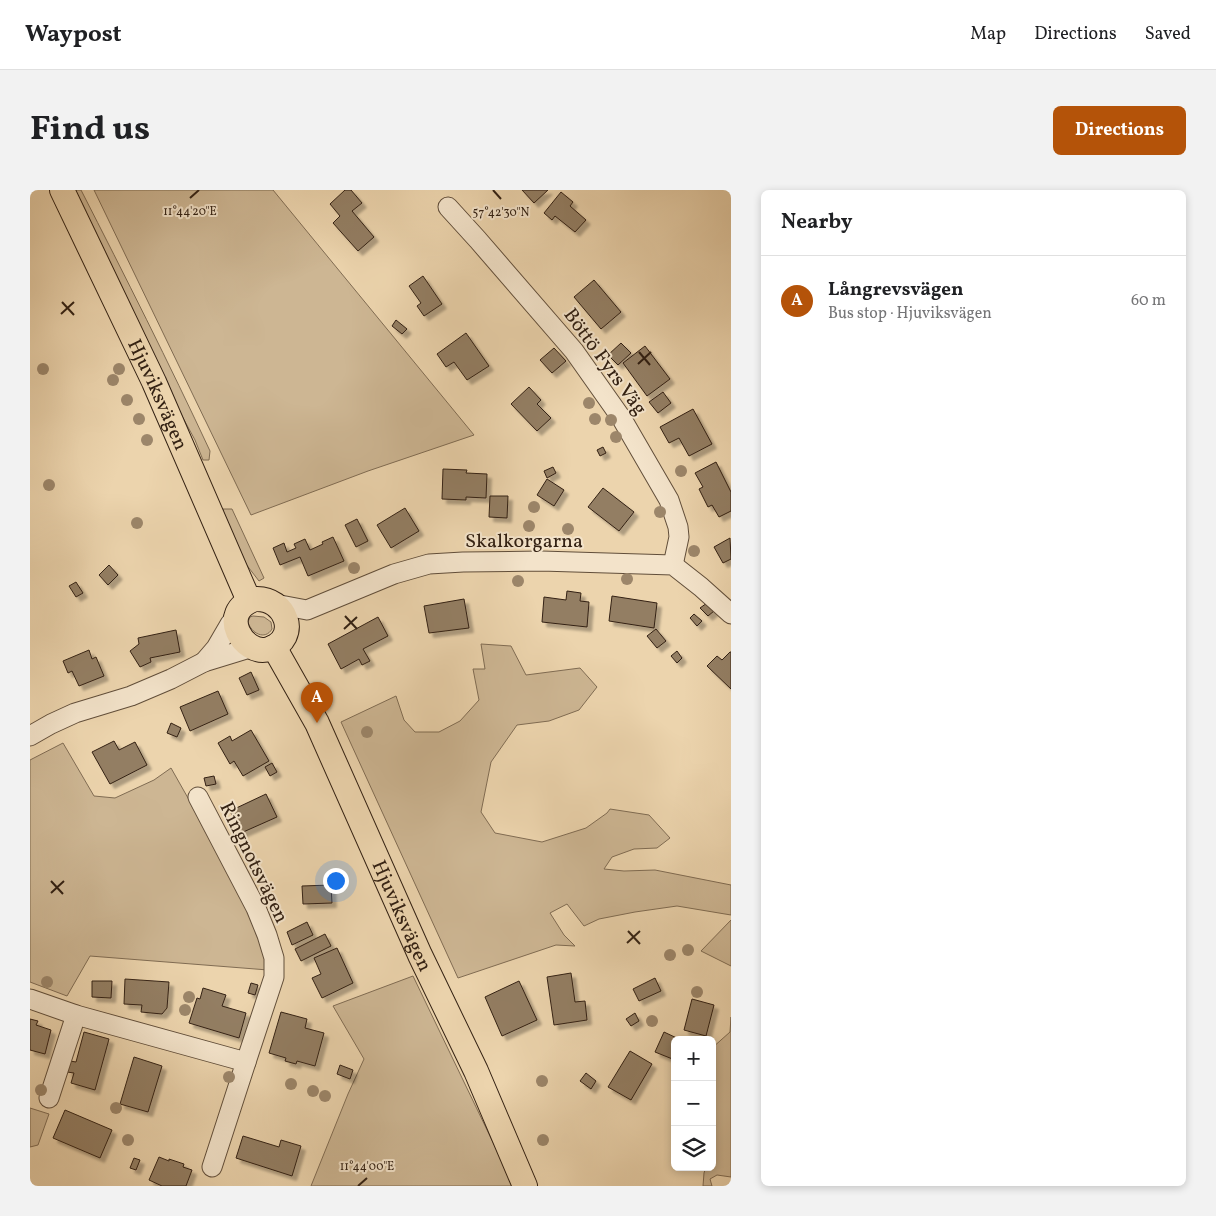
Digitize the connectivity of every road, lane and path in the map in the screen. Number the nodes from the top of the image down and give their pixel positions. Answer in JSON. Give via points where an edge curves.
{"nodes":[{"id":1,"x":62,"y":190,"type":"edge"},
{"id":2,"x":448,"y":208,"type":"dead end"},
{"id":3,"x":673,"y":566,"type":"junction"},
{"id":4,"x":275,"y":604,"type":"junction"},
{"id":5,"x":243,"y":609,"type":"junction"},
{"id":6,"x":307,"y":610,"type":"junction"},
{"id":7,"x":731,"y":614,"type":"edge"},
{"id":8,"x":271,"y":642,"type":"junction"},
{"id":9,"x":204,"y":662,"type":"junction"},
{"id":10,"x":30,"y":736,"type":"edge"},
{"id":11,"x":198,"y":797,"type":"dead end"},
{"id":12,"x":30,"y":999,"type":"edge"},
{"id":13,"x":76,"y":1015,"type":"junction"},
{"id":14,"x":246,"y":1062,"type":"junction"},
{"id":15,"x":49,"y":1098,"type":"dead end"},
{"id":16,"x":212,"y":1167,"type":"dead end"},
{"id":17,"x":525,"y":1186,"type":"edge"}],
"edges":[{"from":1,"to":5,"type":"main road","name":"Hjuviksvägen","via":[[154,382]]},
{"from":2,"to":3,"type":"street","name":"Böttö Fyrs Väg","via":[[574,351],[622,419],[669,500],[679,537]]},
{"from":3,"to":6,"type":"street","name":"Skalkorgarna","via":[[525,561],[429,564],[394,574]]},
{"from":3,"to":7,"type":"street"},
{"from":4,"to":5,"type":"main road","via":[[255,599]]},
{"from":4,"to":6,"type":"street"},
{"from":4,"to":8,"type":"main road","name":"Hjuviksvägen","via":[[285,616],[287,626]]},
{"from":5,"to":8,"type":"main road","name":"Hjuviksvägen","via":[[236,624],[242,638]]},
{"from":5,"to":9,"type":"street"},
{"from":6,"to":8,"type":"street","name":"Skalkorgarna","via":[[302,620]]},
{"from":8,"to":9,"type":"street"},
{"from":8,"to":17,"type":"main road","name":"Hjuviksvägen","via":[[317,723]]},
{"from":9,"to":10,"type":"street","via":[[130,696],[67,716]]},
{"from":11,"to":14,"type":"street","name":"Ringnotsvägen","via":[[256,908],[274,958],[274,977]]},
{"from":12,"to":13,"type":"street"},
{"from":13,"to":14,"type":"street"},
{"from":13,"to":15,"type":"street"},
{"from":14,"to":16,"type":"street","name":"Ringnotsvägen"}]}
